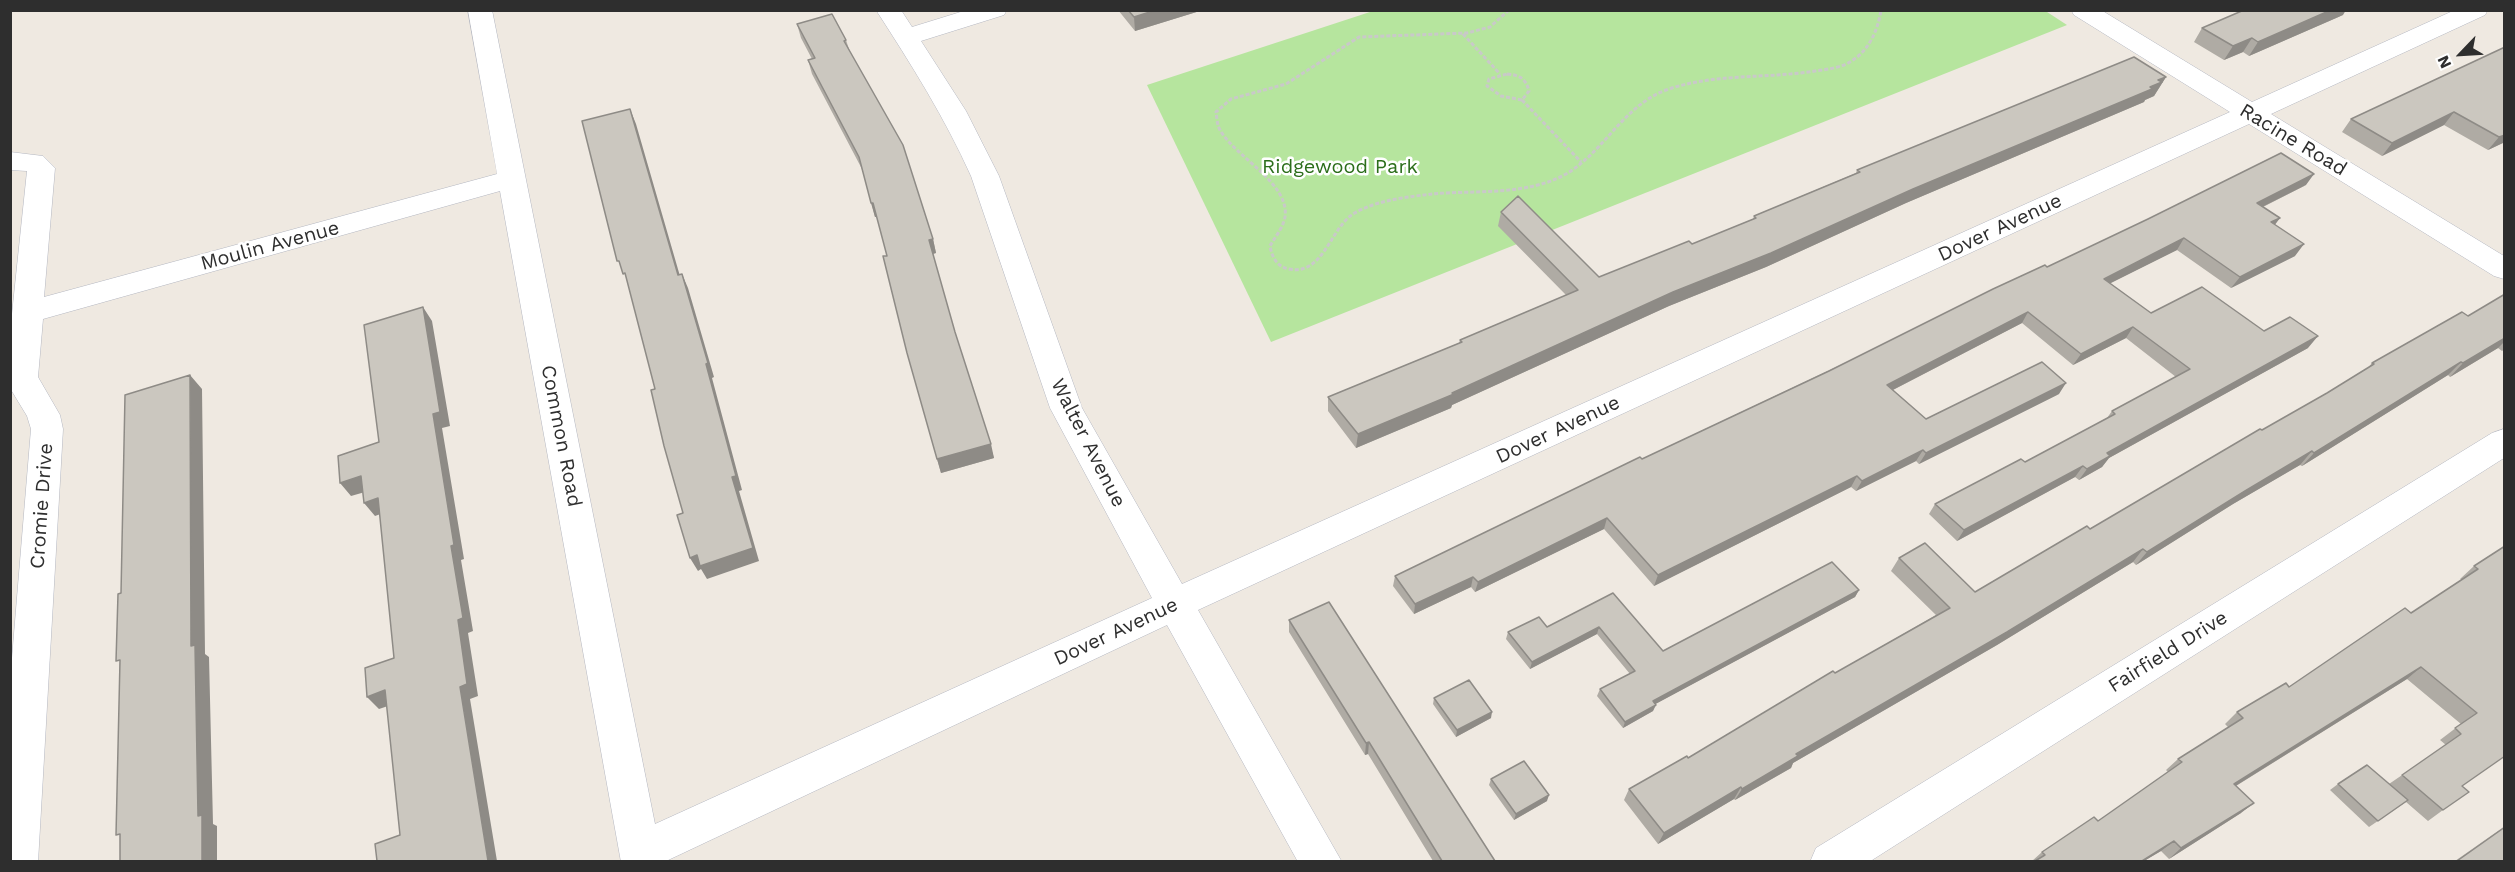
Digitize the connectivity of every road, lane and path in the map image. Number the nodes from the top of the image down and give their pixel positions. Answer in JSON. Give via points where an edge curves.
{"nodes":[{"id":1,"x":480,"y":10,"type":"edge"},
{"id":2,"x":995,"y":10,"type":"edge"},
{"id":3,"x":1509,"y":10,"type":"edge"},
{"id":4,"x":1881,"y":10,"type":"edge"},
{"id":5,"x":2083,"y":10,"type":"edge"},
{"id":6,"x":2476,"y":10,"type":"edge"},
{"id":7,"x":897,"y":24,"type":"edge"},
{"id":8,"x":1462,"y":33,"type":"junction"},
{"id":9,"x":1500,"y":74,"type":"junction"},
{"id":10,"x":1522,"y":100,"type":"junction"},
{"id":11,"x":2250,"y":114,"type":"junction"},
{"id":12,"x":22,"y":161,"type":"edge"},
{"id":13,"x":1581,"y":162,"type":"junction"},
{"id":14,"x":512,"y":179,"type":"junction"},
{"id":15,"x":2505,"y":269,"type":"edge"},
{"id":16,"x":28,"y":312,"type":"junction"},
{"id":17,"x":2505,"y":442,"type":"edge"},
{"id":18,"x":1175,"y":604,"type":"junction"},
{"id":19,"x":641,"y":857,"type":"edge"},
{"id":20,"x":17,"y":861,"type":"edge"},
{"id":21,"x":1322,"y":861,"type":"edge"},
{"id":22,"x":1831,"y":861,"type":"edge"}],
"edges":[{"from":1,"to":14,"type":"street","name":"Common Road"},
{"from":2,"to":7,"type":"street"},
{"from":3,"to":8,"type":"path","via":[[1490,27]]},
{"from":4,"to":13,"type":"path","via":[[1869,45],[1844,65],[1796,75],[1723,80],[1672,89],[1646,101]]},
{"from":5,"to":11,"type":"street","name":"Racine Road"},
{"from":6,"to":11,"type":"street","name":"Dover Avenue"},
{"from":7,"to":18,"type":"street","name":"Walter Avenue","via":[[960,120],[985,176],[1066,408]]},
{"from":8,"to":9,"type":"path"},
{"from":8,"to":13,"type":"path","via":[[1359,37],[1286,84],[1231,99],[1216,112],[1218,128],[1230,145],[1278,190],[1286,203],[1286,217],[1270,246],[1279,265],[1289,270],[1313,265],[1354,212],[1384,203],[1553,180]]},
{"from":9,"to":10,"type":"path","via":[[1523,77],[1529,91]]},
{"from":9,"to":10,"type":"path","via":[[1489,79],[1487,86],[1501,96]]},
{"from":10,"to":13,"type":"path"},
{"from":11,"to":15,"type":"street","name":"Racine Road"},
{"from":11,"to":18,"type":"street","name":"Dover Avenue"},
{"from":12,"to":16,"type":"street","name":"Cromie Drive","via":[[41,168]]},
{"from":14,"to":16,"type":"street","name":"Moulin Avenue"},
{"from":14,"to":19,"type":"street","name":"Common Road"},
{"from":16,"to":20,"type":"street","name":"Cromie Drive","via":[[22,377],[47,429]]},
{"from":17,"to":22,"type":"street","name":"Fairfield Drive"},
{"from":18,"to":19,"type":"street","name":"Dover Avenue"},
{"from":18,"to":21,"type":"street","name":"Walter Avenue"}]}
